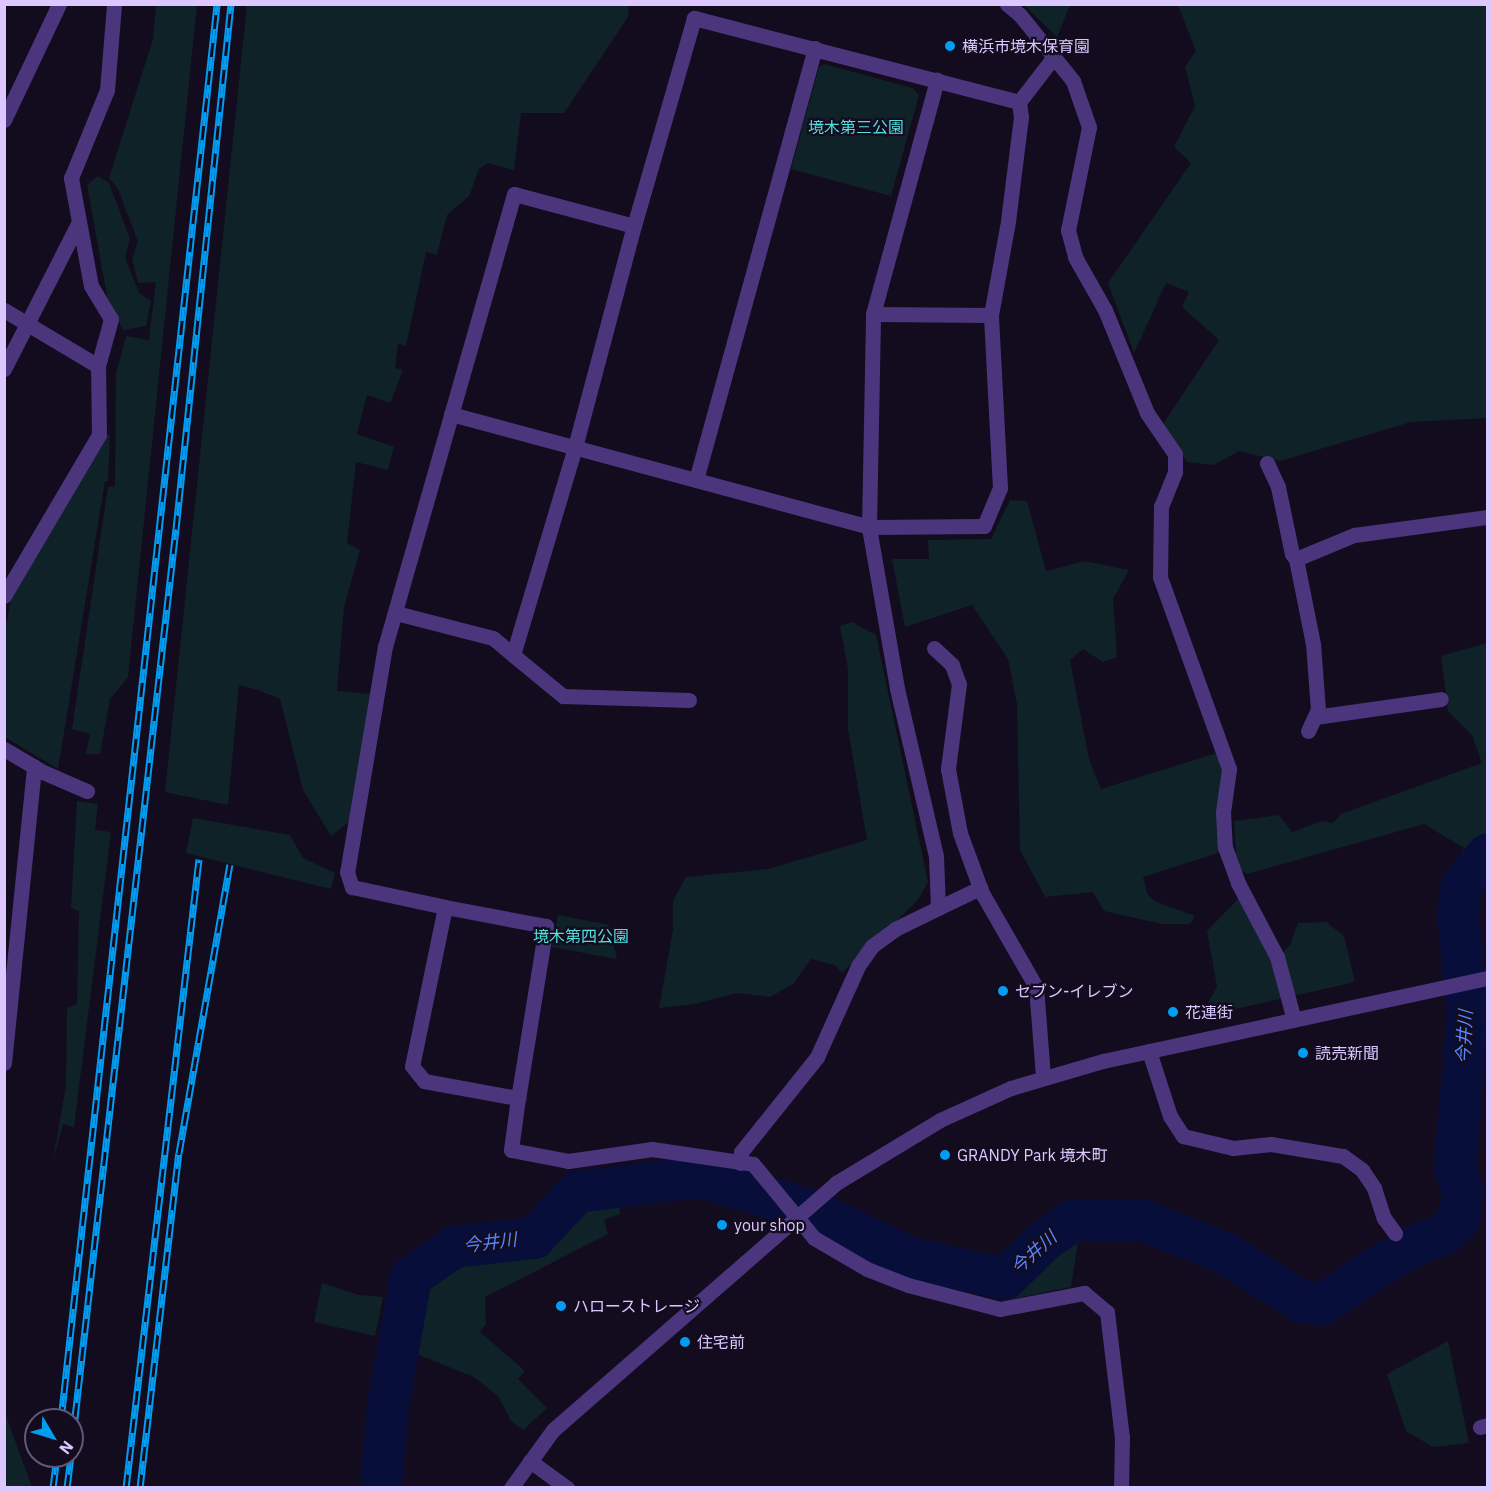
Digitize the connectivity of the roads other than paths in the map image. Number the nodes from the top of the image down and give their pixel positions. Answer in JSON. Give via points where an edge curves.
{"nodes":[{"id":1,"x":59,"y":4,"type":"edge"},
{"id":2,"x":114,"y":4,"type":"edge"},
{"id":3,"x":1006,"y":4,"type":"edge"},
{"id":4,"x":696,"y":11,"type":"edge"},
{"id":5,"x":815,"y":48,"type":"junction"},
{"id":6,"x":1053,"y":58,"type":"junction"},
{"id":7,"x":937,"y":80,"type":"junction"},
{"id":8,"x":1018,"y":102,"type":"junction"},
{"id":9,"x":4,"y":120,"type":"edge"},
{"id":10,"x":78,"y":224,"type":"junction"},
{"id":11,"x":634,"y":226,"type":"junction"},
{"id":12,"x":4,"y":310,"type":"edge"},
{"id":13,"x":873,"y":314,"type":"junction"},
{"id":14,"x":991,"y":315,"type":"junction"},
{"id":15,"x":30,"y":325,"type":"junction"},
{"id":16,"x":98,"y":366,"type":"junction"},
{"id":17,"x":4,"y":369,"type":"edge"},
{"id":18,"x":451,"y":414,"type":"junction"},
{"id":19,"x":575,"y":447,"type":"junction"},
{"id":20,"x":1267,"y":463,"type":"dead end"},
{"id":21,"x":696,"y":480,"type":"junction"},
{"id":22,"x":1488,"y":517,"type":"edge"},
{"id":23,"x":868,"y":527,"type":"junction"},
{"id":24,"x":1296,"y":559,"type":"junction"},
{"id":25,"x":4,"y":596,"type":"edge"},
{"id":26,"x":396,"y":613,"type":"junction"},
{"id":27,"x":934,"y":648,"type":"dead end"},
{"id":28,"x":513,"y":655,"type":"junction"},
{"id":29,"x":1441,"y":699,"type":"dead end"},
{"id":30,"x":689,"y":700,"type":"dead end"},
{"id":31,"x":4,"y":749,"type":"edge"},
{"id":32,"x":34,"y":767,"type":"junction"},
{"id":33,"x":87,"y":791,"type":"dead end"},
{"id":34,"x":980,"y":888,"type":"junction"},
{"id":35,"x":445,"y":907,"type":"junction"},
{"id":36,"x":938,"y":908,"type":"junction"},
{"id":37,"x":1485,"y":979,"type":"edge"},
{"id":38,"x":1294,"y":1020,"type":"junction"},
{"id":39,"x":1149,"y":1051,"type":"junction"},
{"id":40,"x":4,"y":1063,"type":"edge"},
{"id":41,"x":1043,"y":1076,"type":"junction"},
{"id":42,"x":518,"y":1098,"type":"junction"},
{"id":43,"x":740,"y":1163,"type":"junction"},
{"id":44,"x":797,"y":1218,"type":"junction"},
{"id":45,"x":1395,"y":1233,"type":"dead end"},
{"id":46,"x":530,"y":1461,"type":"junction"},
{"id":47,"x":511,"y":1488,"type":"edge"},
{"id":48,"x":567,"y":1488,"type":"edge"},
{"id":49,"x":1121,"y":1488,"type":"edge"}],
"edges":[{"from":1,"to":9,"type":"street"},
{"from":2,"to":10,"type":"street","via":[[107,90],[71,178]]},
{"from":3,"to":6,"type":"street","via":[[1020,15]]},
{"from":4,"to":5,"type":"street"},
{"from":4,"to":11,"type":"street"},
{"from":5,"to":7,"type":"street"},
{"from":5,"to":21,"type":"street"},
{"from":6,"to":8,"type":"street"},
{"from":6,"to":38,"type":"street","via":[[1073,81],[1089,127],[1068,230],[1075,256],[1106,310],[1147,413],[1175,454],[1175,472],[1161,506],[1160,577],[1228,769],[1223,812],[1225,847],[1238,883],[1277,957]]},
{"from":7,"to":8,"type":"street"},
{"from":7,"to":13,"type":"street"},
{"from":8,"to":14,"type":"street","via":[[1021,117],[1008,221]]},
{"from":10,"to":15,"type":"street"},
{"from":10,"to":16,"type":"street","via":[[91,286],[111,319]]},
{"from":11,"to":18,"type":"street","via":[[514,194]]},
{"from":11,"to":19,"type":"street"},
{"from":12,"to":15,"type":"street"},
{"from":13,"to":14,"type":"street"},
{"from":13,"to":23,"type":"street"},
{"from":14,"to":23,"type":"street","via":[[1000,488],[984,526]]},
{"from":15,"to":16,"type":"street"},
{"from":15,"to":17,"type":"street"},
{"from":16,"to":25,"type":"street","via":[[99,435]]},
{"from":18,"to":19,"type":"street"},
{"from":18,"to":26,"type":"street"},
{"from":19,"to":21,"type":"street"},
{"from":19,"to":28,"type":"street"},
{"from":20,"to":24,"type":"street","via":[[1278,487]]},
{"from":21,"to":23,"type":"street"},
{"from":22,"to":24,"type":"street","via":[[1354,535]]},
{"from":23,"to":36,"type":"street","via":[[897,688],[936,856]]},
{"from":24,"to":29,"type":"street","via":[[1313,644],[1318,710],[1311,724]]},
{"from":26,"to":28,"type":"street","via":[[493,638]]},
{"from":26,"to":35,"type":"street","via":[[385,646],[346,872],[352,887]]},
{"from":27,"to":34,"type":"street","via":[[952,665],[959,684],[948,769],[960,833]]},
{"from":28,"to":30,"type":"street","via":[[563,696]]},
{"from":31,"to":32,"type":"street"},
{"from":32,"to":33,"type":"street"},
{"from":32,"to":40,"type":"street"},
{"from":34,"to":36,"type":"street"},
{"from":34,"to":41,"type":"street","via":[[1036,987]]},
{"from":35,"to":42,"type":"street","via":[[546,926]]},
{"from":35,"to":42,"type":"street","via":[[412,1066],[424,1081]]},
{"from":36,"to":43,"type":"street","via":[[895,929],[872,946],[858,966],[817,1057],[741,1152]]},
{"from":37,"to":38,"type":"street"},
{"from":38,"to":39,"type":"street"},
{"from":39,"to":41,"type":"street"},
{"from":39,"to":45,"type":"street","via":[[1170,1116],[1183,1136],[1233,1148],[1271,1143],[1343,1156],[1362,1170]]},
{"from":41,"to":44,"type":"street","via":[[910,1136],[823,1194]]},
{"from":42,"to":43,"type":"street","via":[[511,1150],[568,1161],[652,1149]]},
{"from":43,"to":44,"type":"street","via":[[753,1164]]},
{"from":44,"to":46,"type":"street","via":[[553,1430]]},
{"from":44,"to":49,"type":"street","via":[[814,1238],[867,1269],[908,1285],[1000,1309],[1084,1293],[1107,1312],[1122,1437]]},
{"from":46,"to":47,"type":"street"},
{"from":46,"to":48,"type":"street"}]}
